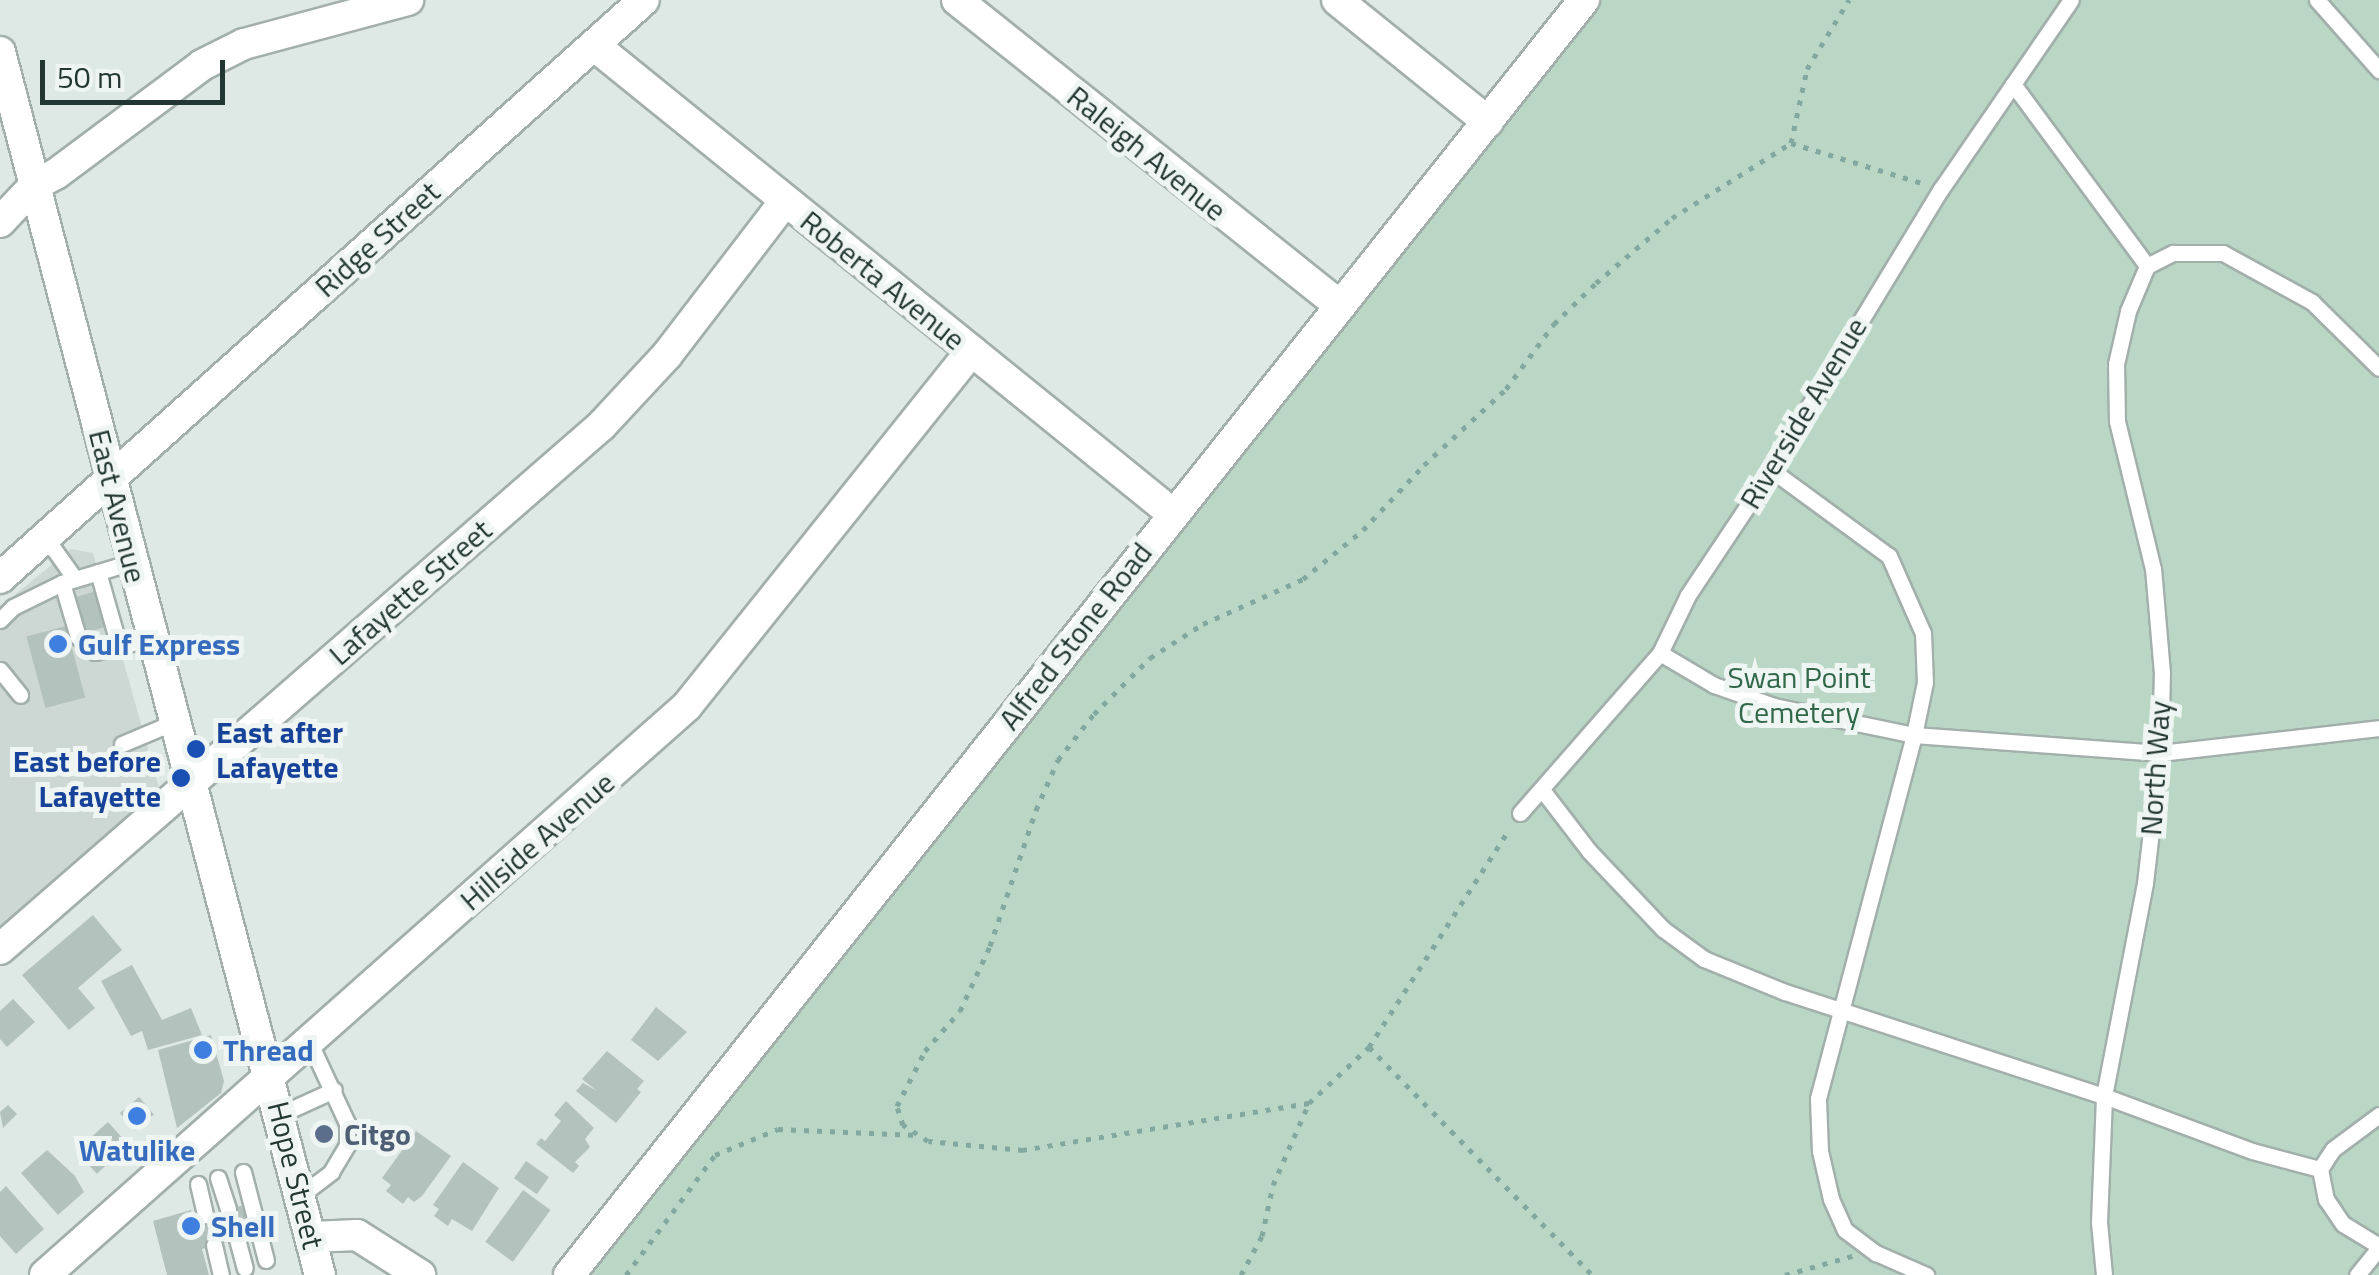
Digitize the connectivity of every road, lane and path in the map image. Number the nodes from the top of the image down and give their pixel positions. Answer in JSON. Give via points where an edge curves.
{"nodes":[{"id":1,"x":408,"y":0,"type":"edge"},
{"id":2,"x":644,"y":0,"type":"edge"},
{"id":3,"x":956,"y":0,"type":"edge"},
{"id":4,"x":1337,"y":0,"type":"edge"},
{"id":5,"x":1584,"y":0,"type":"edge"},
{"id":6,"x":1849,"y":0,"type":"edge"},
{"id":7,"x":2071,"y":0,"type":"edge"},
{"id":8,"x":2317,"y":0,"type":"edge"},
{"id":9,"x":596,"y":46,"type":"junction"},
{"id":10,"x":0,"y":52,"type":"edge"},
{"id":11,"x":2379,"y":70,"type":"edge"},
{"id":12,"x":2013,"y":84,"type":"junction"},
{"id":13,"x":1488,"y":122,"type":"junction"},
{"id":14,"x":1791,"y":143,"type":"junction"},
{"id":15,"x":35,"y":185,"type":"junction"},
{"id":16,"x":1941,"y":189,"type":"junction"},
{"id":17,"x":784,"y":202,"type":"junction"},
{"id":18,"x":0,"y":222,"type":"edge"},
{"id":19,"x":2147,"y":266,"type":"junction"},
{"id":20,"x":1339,"y":305,"type":"junction"},
{"id":21,"x":971,"y":351,"type":"junction"},
{"id":22,"x":2379,"y":368,"type":"edge"},
{"id":23,"x":1770,"y":469,"type":"junction"},
{"id":24,"x":112,"y":481,"type":"junction"},
{"id":25,"x":1172,"y":513,"type":"junction"},
{"id":26,"x":46,"y":538,"type":"junction"},
{"id":27,"x":132,"y":562,"type":"junction"},
{"id":28,"x":98,"y":572,"type":"junction"},
{"id":29,"x":0,"y":578,"type":"edge"},
{"id":30,"x":68,"y":581,"type":"junction"},
{"id":31,"x":0,"y":620,"type":"edge"},
{"id":32,"x":152,"y":638,"type":"junction"},
{"id":33,"x":119,"y":646,"type":"junction"},
{"id":34,"x":1660,"y":653,"type":"junction"},
{"id":35,"x":0,"y":670,"type":"edge"},
{"id":36,"x":20,"y":695,"type":"dead end"},
{"id":37,"x":174,"y":722,"type":"junction"},
{"id":38,"x":2379,"y":728,"type":"edge"},
{"id":39,"x":1914,"y":735,"type":"junction"},
{"id":40,"x":122,"y":744,"type":"dead end"},
{"id":41,"x":2160,"y":753,"type":"junction"},
{"id":42,"x":192,"y":784,"type":"junction"},
{"id":43,"x":1543,"y":791,"type":"junction"},
{"id":44,"x":1520,"y":813,"type":"joint"},
{"id":45,"x":0,"y":949,"type":"edge"},
{"id":46,"x":1844,"y":1008,"type":"junction"},
{"id":47,"x":309,"y":1041,"type":"junction"},
{"id":48,"x":1369,"y":1048,"type":"junction"},
{"id":49,"x":271,"y":1076,"type":"junction"},
{"id":50,"x":334,"y":1090,"type":"junction"},
{"id":51,"x":2104,"y":1096,"type":"junction"},
{"id":52,"x":1309,"y":1103,"type":"junction"},
{"id":53,"x":280,"y":1114,"type":"junction"},
{"id":54,"x":2379,"y":1115,"type":"edge"},
{"id":55,"x":918,"y":1135,"type":"junction"},
{"id":56,"x":325,"y":1151,"type":"dead end"},
{"id":57,"x":2320,"y":1168,"type":"junction"},
{"id":58,"x":243,"y":1172,"type":"dead end"},
{"id":59,"x":331,"y":1172,"type":"junction"},
{"id":60,"x":218,"y":1178,"type":"dead end"},
{"id":61,"x":198,"y":1184,"type":"dead end"},
{"id":62,"x":301,"y":1196,"type":"junction"},
{"id":63,"x":228,"y":1209,"type":"dead end"},
{"id":64,"x":206,"y":1215,"type":"dead end"},
{"id":65,"x":312,"y":1238,"type":"junction"},
{"id":66,"x":237,"y":1239,"type":"dead end"},
{"id":67,"x":214,"y":1245,"type":"dead end"},
{"id":68,"x":1867,"y":1246,"type":"junction"},
{"id":69,"x":2379,"y":1247,"type":"edge"},
{"id":70,"x":266,"y":1260,"type":"dead end"},
{"id":71,"x":244,"y":1268,"type":"dead end"},
{"id":72,"x":45,"y":1275,"type":"edge"},
{"id":73,"x":221,"y":1275,"type":"edge"},
{"id":74,"x":320,"y":1275,"type":"edge"},
{"id":75,"x":420,"y":1275,"type":"edge"},
{"id":76,"x":569,"y":1275,"type":"edge"},
{"id":77,"x":626,"y":1275,"type":"edge"},
{"id":78,"x":1241,"y":1275,"type":"edge"},
{"id":79,"x":1592,"y":1275,"type":"edge"},
{"id":80,"x":1785,"y":1275,"type":"edge"},
{"id":81,"x":1926,"y":1275,"type":"edge"},
{"id":82,"x":2104,"y":1275,"type":"edge"},
{"id":83,"x":2356,"y":1275,"type":"edge"}],
"edges":[{"from":1,"to":15,"type":"street","via":[[244,44],[202,66]]},
{"from":2,"to":9,"type":"street","name":"Ridge Street"},
{"from":3,"to":20,"type":"street","name":"Raleigh Avenue"},
{"from":4,"to":13,"type":"street"},
{"from":5,"to":13,"type":"street","name":"Alfred Stone Road"},
{"from":6,"to":14,"type":"path","via":[[1807,69]]},
{"from":7,"to":12,"type":"lane","name":"Riverside Avenue"},
{"from":8,"to":11,"type":"lane"},
{"from":9,"to":17,"type":"street","name":"Roberta Avenue"},
{"from":9,"to":24,"type":"street","name":"Ridge Street"},
{"from":10,"to":15,"type":"street","name":"East Avenue"},
{"from":12,"to":16,"type":"lane","name":"Riverside Avenue"},
{"from":12,"to":19,"type":"lane"},
{"from":13,"to":20,"type":"street","name":"Alfred Stone Road"},
{"from":14,"to":16,"type":"path"},
{"from":14,"to":55,"type":"path","via":[[1672,218],[1596,283],[1554,324],[1506,389],[1363,530],[1303,579],[1203,624],[1150,658],[1094,714],[1058,760],[960,1011],[924,1051],[897,1106],[903,1125]]},
{"from":15,"to":18,"type":"street"},
{"from":15,"to":24,"type":"street","name":"East Avenue"},
{"from":16,"to":23,"type":"lane","name":"Riverside Avenue"},
{"from":17,"to":21,"type":"street","name":"Roberta Avenue"},
{"from":17,"to":42,"type":"street","name":"Lafayette Street","via":[[667,355],[602,426]]},
{"from":19,"to":22,"type":"lane","via":[[2174,252],[2223,253],[2312,302]]},
{"from":19,"to":41,"type":"lane","name":"North Way","via":[[2128,310],[2116,402],[2154,569]]},
{"from":20,"to":25,"type":"street","name":"Alfred Stone Road"},
{"from":21,"to":25,"type":"street","name":"Roberta Avenue"},
{"from":21,"to":47,"type":"street","name":"Hillside Avenue","via":[[687,706]]},
{"from":23,"to":34,"type":"lane","name":"Riverside Avenue","via":[[1688,595]]},
{"from":23,"to":39,"type":"lane","via":[[1888,556],[1923,632],[1925,682]]},
{"from":24,"to":26,"type":"street","name":"Ridge Street"},
{"from":24,"to":27,"type":"street","name":"East Avenue"},
{"from":25,"to":76,"type":"street","name":"Alfred Stone Road"},
{"from":26,"to":29,"type":"street","name":"Ridge Street"},
{"from":26,"to":30,"type":"lane"},
{"from":27,"to":28,"type":"lane"},
{"from":27,"to":32,"type":"street","name":"East Avenue"},
{"from":28,"to":30,"type":"lane"},
{"from":28,"to":33,"type":"lane"},
{"from":30,"to":31,"type":"lane"},
{"from":30,"to":33,"type":"lane","via":[[78,638],[94,652]]},
{"from":32,"to":33,"type":"lane"},
{"from":32,"to":37,"type":"street","name":"East Avenue"},
{"from":34,"to":39,"type":"lane","via":[[1714,685],[1774,706]]},
{"from":34,"to":43,"type":"lane","name":"Riverside Avenue"},
{"from":35,"to":36,"type":"lane"},
{"from":37,"to":40,"type":"lane"},
{"from":37,"to":42,"type":"street","name":"East Avenue"},
{"from":38,"to":41,"type":"lane"},
{"from":39,"to":41,"type":"lane"},
{"from":39,"to":46,"type":"lane"},
{"from":41,"to":51,"type":"lane","name":"North Way","via":[[2145,883]]},
{"from":42,"to":45,"type":"street","name":"Lafayette Street"},
{"from":42,"to":49,"type":"street","name":"East Avenue"},
{"from":43,"to":44,"type":"lane","name":"Riverside Avenue"},
{"from":43,"to":46,"type":"lane","via":[[1663,929],[1704,959]]},
{"from":44,"to":48,"type":"path"},
{"from":46,"to":51,"type":"lane"},
{"from":46,"to":68,"type":"lane","via":[[1818,1099],[1820,1151],[1844,1230]]},
{"from":47,"to":49,"type":"street","name":"Hillside Avenue"},
{"from":47,"to":50,"type":"lane"},
{"from":48,"to":52,"type":"path"},
{"from":48,"to":79,"type":"path"},
{"from":49,"to":53,"type":"street","name":"Hope Street"},
{"from":49,"to":72,"type":"street","name":"Hillside Avenue"},
{"from":50,"to":53,"type":"lane","via":[[314,1108]]},
{"from":50,"to":59,"type":"lane","via":[[348,1123],[348,1146]]},
{"from":51,"to":57,"type":"lane"},
{"from":51,"to":82,"type":"lane","name":"North Way"},
{"from":52,"to":55,"type":"path","via":[[1023,1150]]},
{"from":52,"to":78,"type":"path","via":[[1273,1185],[1262,1236]]},
{"from":53,"to":62,"type":"street","name":"Hope Street"},
{"from":54,"to":57,"type":"lane"},
{"from":55,"to":77,"type":"path","via":[[778,1128],[716,1155]]},
{"from":56,"to":59,"type":"lane"},
{"from":57,"to":69,"type":"lane","via":[[2326,1199],[2344,1224]]},
{"from":58,"to":70,"type":"lane"},
{"from":59,"to":62,"type":"lane"},
{"from":60,"to":63,"type":"lane"},
{"from":61,"to":64,"type":"lane"},
{"from":62,"to":65,"type":"street","name":"Hope Street"},
{"from":65,"to":74,"type":"street","name":"Hope Street"},
{"from":65,"to":75,"type":"street","via":[[356,1235]]},
{"from":66,"to":71,"type":"lane"},
{"from":67,"to":73,"type":"lane"},
{"from":68,"to":80,"type":"path","via":[[1852,1257]]},
{"from":68,"to":81,"type":"lane"},
{"from":69,"to":83,"type":"lane"}]}
